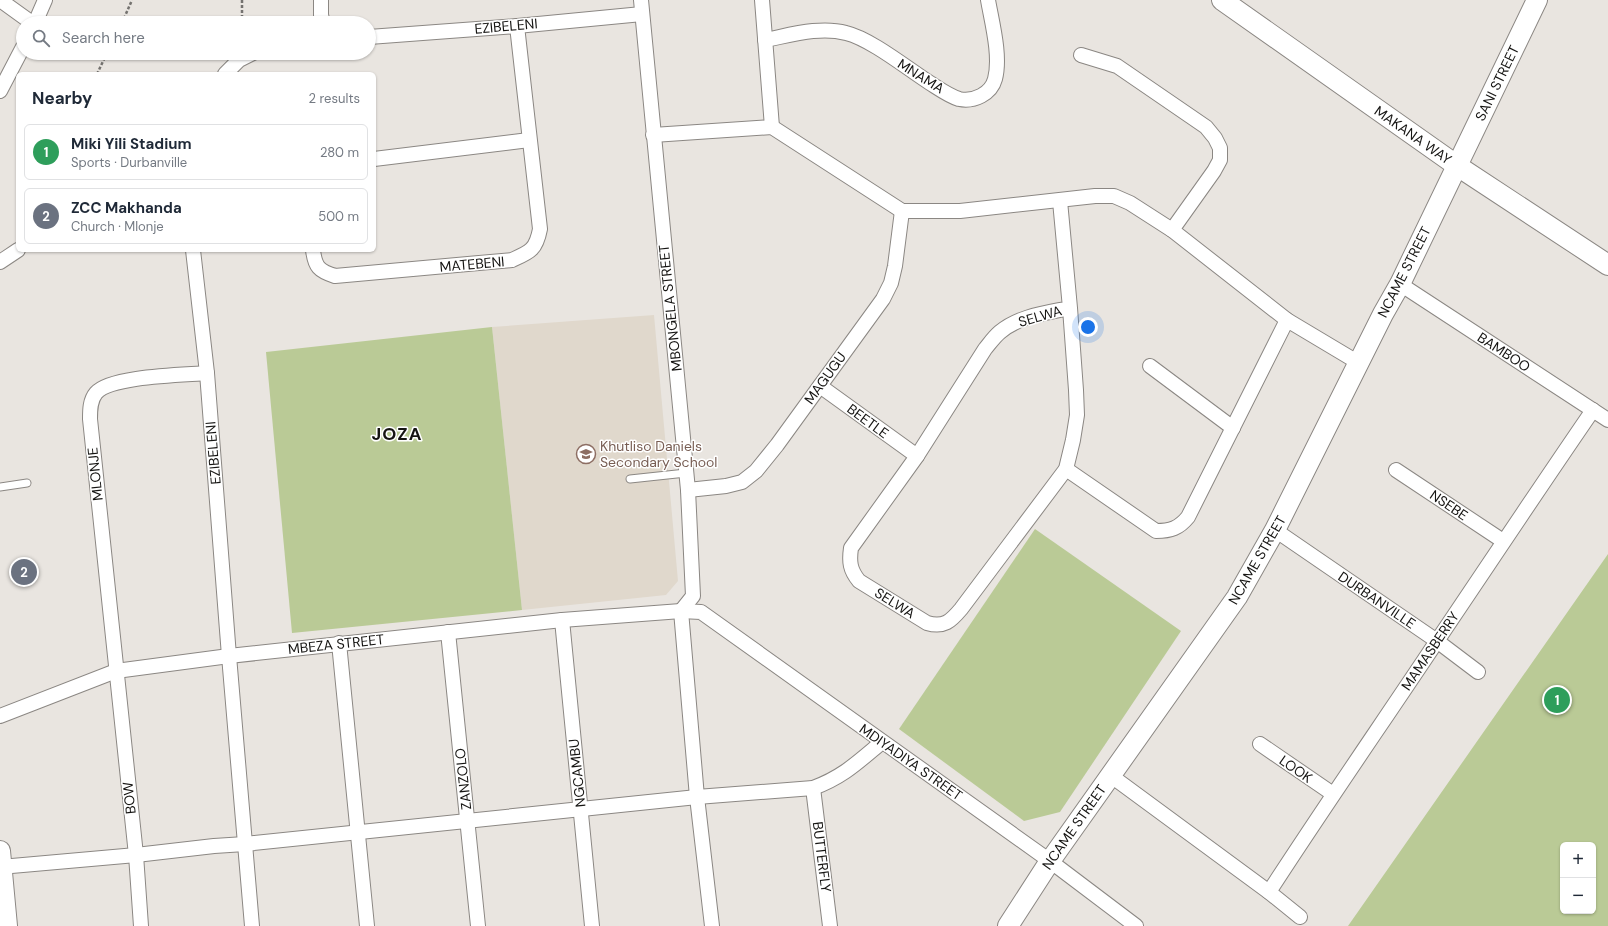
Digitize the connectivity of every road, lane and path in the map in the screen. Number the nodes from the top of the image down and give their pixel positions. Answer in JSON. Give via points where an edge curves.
{"nodes":[{"id":1,"x":0,"y":0,"type":"edge"},
{"id":2,"x":45,"y":0,"type":"edge"},
{"id":3,"x":132,"y":0,"type":"edge"},
{"id":4,"x":242,"y":0,"type":"edge"},
{"id":5,"x":322,"y":0,"type":"edge"},
{"id":6,"x":641,"y":0,"type":"edge"},
{"id":7,"x":762,"y":0,"type":"edge"},
{"id":8,"x":988,"y":0,"type":"edge"},
{"id":9,"x":1222,"y":0,"type":"edge"},
{"id":10,"x":1537,"y":0,"type":"edge"},
{"id":11,"x":642,"y":14,"type":"junction"},
{"id":12,"x":24,"y":16,"type":"edge"},
{"id":13,"x":37,"y":16,"type":"edge"},
{"id":14,"x":125,"y":16,"type":"edge"},
{"id":15,"x":242,"y":16,"type":"edge"},
{"id":16,"x":321,"y":16,"type":"edge"},
{"id":17,"x":517,"y":26,"type":"junction"},
{"id":18,"x":376,"y":36,"type":"edge"},
{"id":19,"x":765,"y":40,"type":"junction"},
{"id":20,"x":1081,"y":55,"type":"dead end"},
{"id":21,"x":16,"y":60,"type":"edge"},
{"id":22,"x":104,"y":60,"type":"edge"},
{"id":23,"x":239,"y":60,"type":"edge"},
{"id":24,"x":98,"y":72,"type":"edge"},
{"id":25,"x":227,"y":72,"type":"edge"},
{"id":26,"x":0,"y":91,"type":"edge"},
{"id":27,"x":772,"y":127,"type":"junction"},
{"id":28,"x":653,"y":135,"type":"junction"},
{"id":29,"x":529,"y":140,"type":"junction"},
{"id":30,"x":376,"y":160,"type":"edge"},
{"id":31,"x":1456,"y":165,"type":"junction"},
{"id":32,"x":1060,"y":201,"type":"junction"},
{"id":33,"x":902,"y":211,"type":"junction"},
{"id":34,"x":1172,"y":230,"type":"junction"},
{"id":35,"x":16,"y":251,"type":"edge"},
{"id":36,"x":193,"y":252,"type":"edge"},
{"id":37,"x":314,"y":252,"type":"edge"},
{"id":38,"x":0,"y":262,"type":"edge"},
{"id":39,"x":1608,"y":265,"type":"edge"},
{"id":40,"x":1400,"y":284,"type":"junction"},
{"id":41,"x":1070,"y":308,"type":"junction"},
{"id":42,"x":1287,"y":320,"type":"junction"},
{"id":43,"x":1359,"y":363,"type":"junction"},
{"id":44,"x":1150,"y":366,"type":"dead end"},
{"id":45,"x":206,"y":373,"type":"junction"},
{"id":46,"x":820,"y":386,"type":"junction"},
{"id":47,"x":1593,"y":410,"type":"junction"},
{"id":48,"x":1608,"y":420,"type":"edge"},
{"id":49,"x":1233,"y":428,"type":"junction"},
{"id":50,"x":917,"y":456,"type":"junction"},
{"id":51,"x":1066,"y":469,"type":"junction"},
{"id":52,"x":1396,"y":470,"type":"dead end"},
{"id":53,"x":686,"y":473,"type":"junction"},
{"id":54,"x":630,"y":479,"type":"dead end"},
{"id":55,"x":27,"y":483,"type":"dead end"},
{"id":56,"x":0,"y":487,"type":"edge"},
{"id":57,"x":688,"y":490,"type":"junction"},
{"id":58,"x":1275,"y":530,"type":"junction"},
{"id":59,"x":1503,"y":541,"type":"junction"},
{"id":60,"x":681,"y":611,"type":"junction"},
{"id":61,"x":562,"y":620,"type":"junction"},
{"id":62,"x":448,"y":632,"type":"junction"},
{"id":63,"x":1437,"y":641,"type":"junction"},
{"id":64,"x":339,"y":644,"type":"junction"},
{"id":65,"x":229,"y":656,"type":"junction"},
{"id":66,"x":116,"y":671,"type":"junction"},
{"id":67,"x":1478,"y":672,"type":"dead end"},
{"id":68,"x":0,"y":716,"type":"edge"},
{"id":69,"x":882,"y":742,"type":"junction"},
{"id":70,"x":1260,"y":744,"type":"dead end"},
{"id":71,"x":1110,"y":775,"type":"junction"},
{"id":72,"x":813,"y":788,"type":"junction"},
{"id":73,"x":1333,"y":794,"type":"junction"},
{"id":74,"x":697,"y":797,"type":"junction"},
{"id":75,"x":581,"y":809,"type":"junction"},
{"id":76,"x":467,"y":821,"type":"junction"},
{"id":77,"x":358,"y":831,"type":"junction"},
{"id":78,"x":245,"y":844,"type":"junction"},
{"id":79,"x":136,"y":855,"type":"junction"},
{"id":80,"x":1050,"y":861,"type":"junction"},
{"id":81,"x":1,"y":862,"type":"edge"},
{"id":82,"x":1269,"y":892,"type":"junction"},
{"id":83,"x":1300,"y":917,"type":"dead end"},
{"id":84,"x":7,"y":926,"type":"edge"},
{"id":85,"x":141,"y":926,"type":"edge"},
{"id":86,"x":252,"y":926,"type":"edge"},
{"id":87,"x":367,"y":926,"type":"edge"},
{"id":88,"x":478,"y":926,"type":"edge"},
{"id":89,"x":592,"y":926,"type":"edge"},
{"id":90,"x":712,"y":926,"type":"edge"},
{"id":91,"x":830,"y":926,"type":"edge"},
{"id":92,"x":1008,"y":926,"type":"edge"},
{"id":93,"x":1136,"y":926,"type":"edge"}],
"edges":[{"from":1,"to":12,"type":"street"},
{"from":2,"to":13,"type":"street"},
{"from":3,"to":14,"type":"path"},
{"from":4,"to":15,"type":"path"},
{"from":5,"to":16,"type":"street"},
{"from":6,"to":11,"type":"street","name":"MBONGELA STREET"},
{"from":7,"to":19,"type":"street"},
{"from":8,"to":19,"type":"street","name":"MNAMA","via":[[995,46],[995,79],[989,90],[976,99],[959,98],[939,89],[870,43],[848,33],[830,30]]},
{"from":9,"to":31,"type":"street","name":"MAKANA WAY"},
{"from":10,"to":31,"type":"street","name":"SANI STREET"},
{"from":11,"to":17,"type":"street","name":"EZIBELENI"},
{"from":11,"to":28,"type":"street","name":"MBONGELA STREET"},
{"from":17,"to":18,"type":"street","name":"EZIBELENI"},
{"from":17,"to":29,"type":"street","name":"MATEBENI"},
{"from":19,"to":27,"type":"street"},
{"from":20,"to":34,"type":"street","via":[[1117,66],[1206,127],[1216,138],[1220,148],[1220,160]]},
{"from":21,"to":26,"type":"street"},
{"from":22,"to":24,"type":"path"},
{"from":23,"to":25,"type":"street"},
{"from":27,"to":28,"type":"street"},
{"from":27,"to":33,"type":"street"},
{"from":28,"to":53,"type":"street","name":"MBONGELA STREET"},
{"from":29,"to":30,"type":"street"},
{"from":29,"to":37,"type":"street","name":"MATEBENI","via":[[540,229],[537,243],[527,254],[512,260],[335,276],[317,266]]},
{"from":31,"to":39,"type":"street","name":"MAKANA WAY"},
{"from":31,"to":40,"type":"street","name":"NCAME STREET"},
{"from":32,"to":33,"type":"street","via":[[960,211]]},
{"from":32,"to":34,"type":"street","via":[[1114,196],[1130,203]]},
{"from":32,"to":41,"type":"street","name":"SELWA"},
{"from":33,"to":46,"type":"street","name":"MAGUGU","via":[[891,283],[883,299]]},
{"from":34,"to":42,"type":"street"},
{"from":35,"to":38,"type":"street"},
{"from":36,"to":45,"type":"street","name":"EZIBELENI"},
{"from":40,"to":43,"type":"street","name":"NCAME STREET"},
{"from":40,"to":47,"type":"street","name":"BAMBOO"},
{"from":41,"to":50,"type":"street","name":"SELWA","via":[[1026,317],[999,333],[985,349]]},
{"from":41,"to":51,"type":"street","name":"SELWA","via":[[1077,415]]},
{"from":42,"to":43,"type":"street"},
{"from":42,"to":49,"type":"street"},
{"from":43,"to":58,"type":"street","name":"NCAME STREET"},
{"from":44,"to":49,"type":"street"},
{"from":45,"to":65,"type":"street","name":"EZIBELENI"},
{"from":45,"to":66,"type":"street","name":"MLONJE","via":[[123,380],[106,385],[96,393],[90,404]]},
{"from":46,"to":50,"type":"street","name":"BEETLE"},
{"from":46,"to":57,"type":"street","name":"MAGUGU","via":[[756,471],[742,482]]},
{"from":47,"to":48,"type":"street","name":"BAMBOO"},
{"from":47,"to":59,"type":"street","name":"MAMASBERRY"},
{"from":49,"to":51,"type":"street","via":[[1188,517],[1180,526],[1173,529],[1156,531]]},
{"from":50,"to":51,"type":"street","name":"SELWA","via":[[851,548],[849,561],[858,581],[935,626],[951,620],[961,609]]},
{"from":52,"to":59,"type":"street","name":"NSEBE"},
{"from":53,"to":54,"type":"lane"},
{"from":53,"to":57,"type":"street","name":"MBONGELA STREET"},
{"from":55,"to":56,"type":"lane"},
{"from":57,"to":60,"type":"street","name":"MBONGELA STREET","via":[[694,596]]},
{"from":58,"to":63,"type":"street","name":"DURBANVILLE"},
{"from":58,"to":71,"type":"street","name":"NCAME STREET","via":[[1237,597]]},
{"from":59,"to":63,"type":"street","name":"MAMASBERRY"},
{"from":60,"to":61,"type":"street","name":"MBEZA STREET"},
{"from":60,"to":69,"type":"street","name":"MDIYADIYA STREET","via":[[701,612]]},
{"from":60,"to":74,"type":"street"},
{"from":61,"to":62,"type":"street","name":"MBEZA STREET"},
{"from":61,"to":75,"type":"street","name":"NGCAMBU"},
{"from":62,"to":64,"type":"street","name":"MBEZA STREET"},
{"from":62,"to":76,"type":"street","name":"ZANZOLO"},
{"from":63,"to":67,"type":"street","name":"DURBANVILLE"},
{"from":63,"to":73,"type":"street","name":"MAMASBERRY"},
{"from":64,"to":65,"type":"street","name":"MBEZA STREET"},
{"from":64,"to":77,"type":"street"},
{"from":65,"to":66,"type":"street","name":"MBEZA STREET"},
{"from":65,"to":78,"type":"street","name":"EZIBELENI"},
{"from":66,"to":68,"type":"street","name":"MBEZA STREET"},
{"from":66,"to":79,"type":"street","name":"BOW"},
{"from":69,"to":72,"type":"street","via":[[852,767]]},
{"from":69,"to":80,"type":"street","name":"MDIYADIYA STREET"},
{"from":70,"to":73,"type":"street","name":"LOOK"},
{"from":71,"to":80,"type":"street","name":"NCAME STREET"},
{"from":71,"to":82,"type":"street"},
{"from":72,"to":74,"type":"street"},
{"from":72,"to":91,"type":"street","name":"BUTTERFLY"},
{"from":73,"to":82,"type":"street","name":"MAMASBERRY"},
{"from":74,"to":75,"type":"street"},
{"from":74,"to":90,"type":"street"},
{"from":75,"to":76,"type":"street"},
{"from":75,"to":89,"type":"street","name":"NGCAMBU"},
{"from":76,"to":77,"type":"street"},
{"from":76,"to":88,"type":"street","name":"ZANZOLO"},
{"from":77,"to":78,"type":"street"},
{"from":77,"to":87,"type":"street"},
{"from":78,"to":79,"type":"street"},
{"from":78,"to":86,"type":"street","name":"EZIBELENI"},
{"from":79,"to":81,"type":"street"},
{"from":79,"to":85,"type":"street","name":"BOW"},
{"from":80,"to":92,"type":"street","name":"NCAME STREET"},
{"from":80,"to":93,"type":"street","name":"MDIYADIYA STREET"},
{"from":81,"to":84,"type":"street"},
{"from":82,"to":83,"type":"street"}]}
